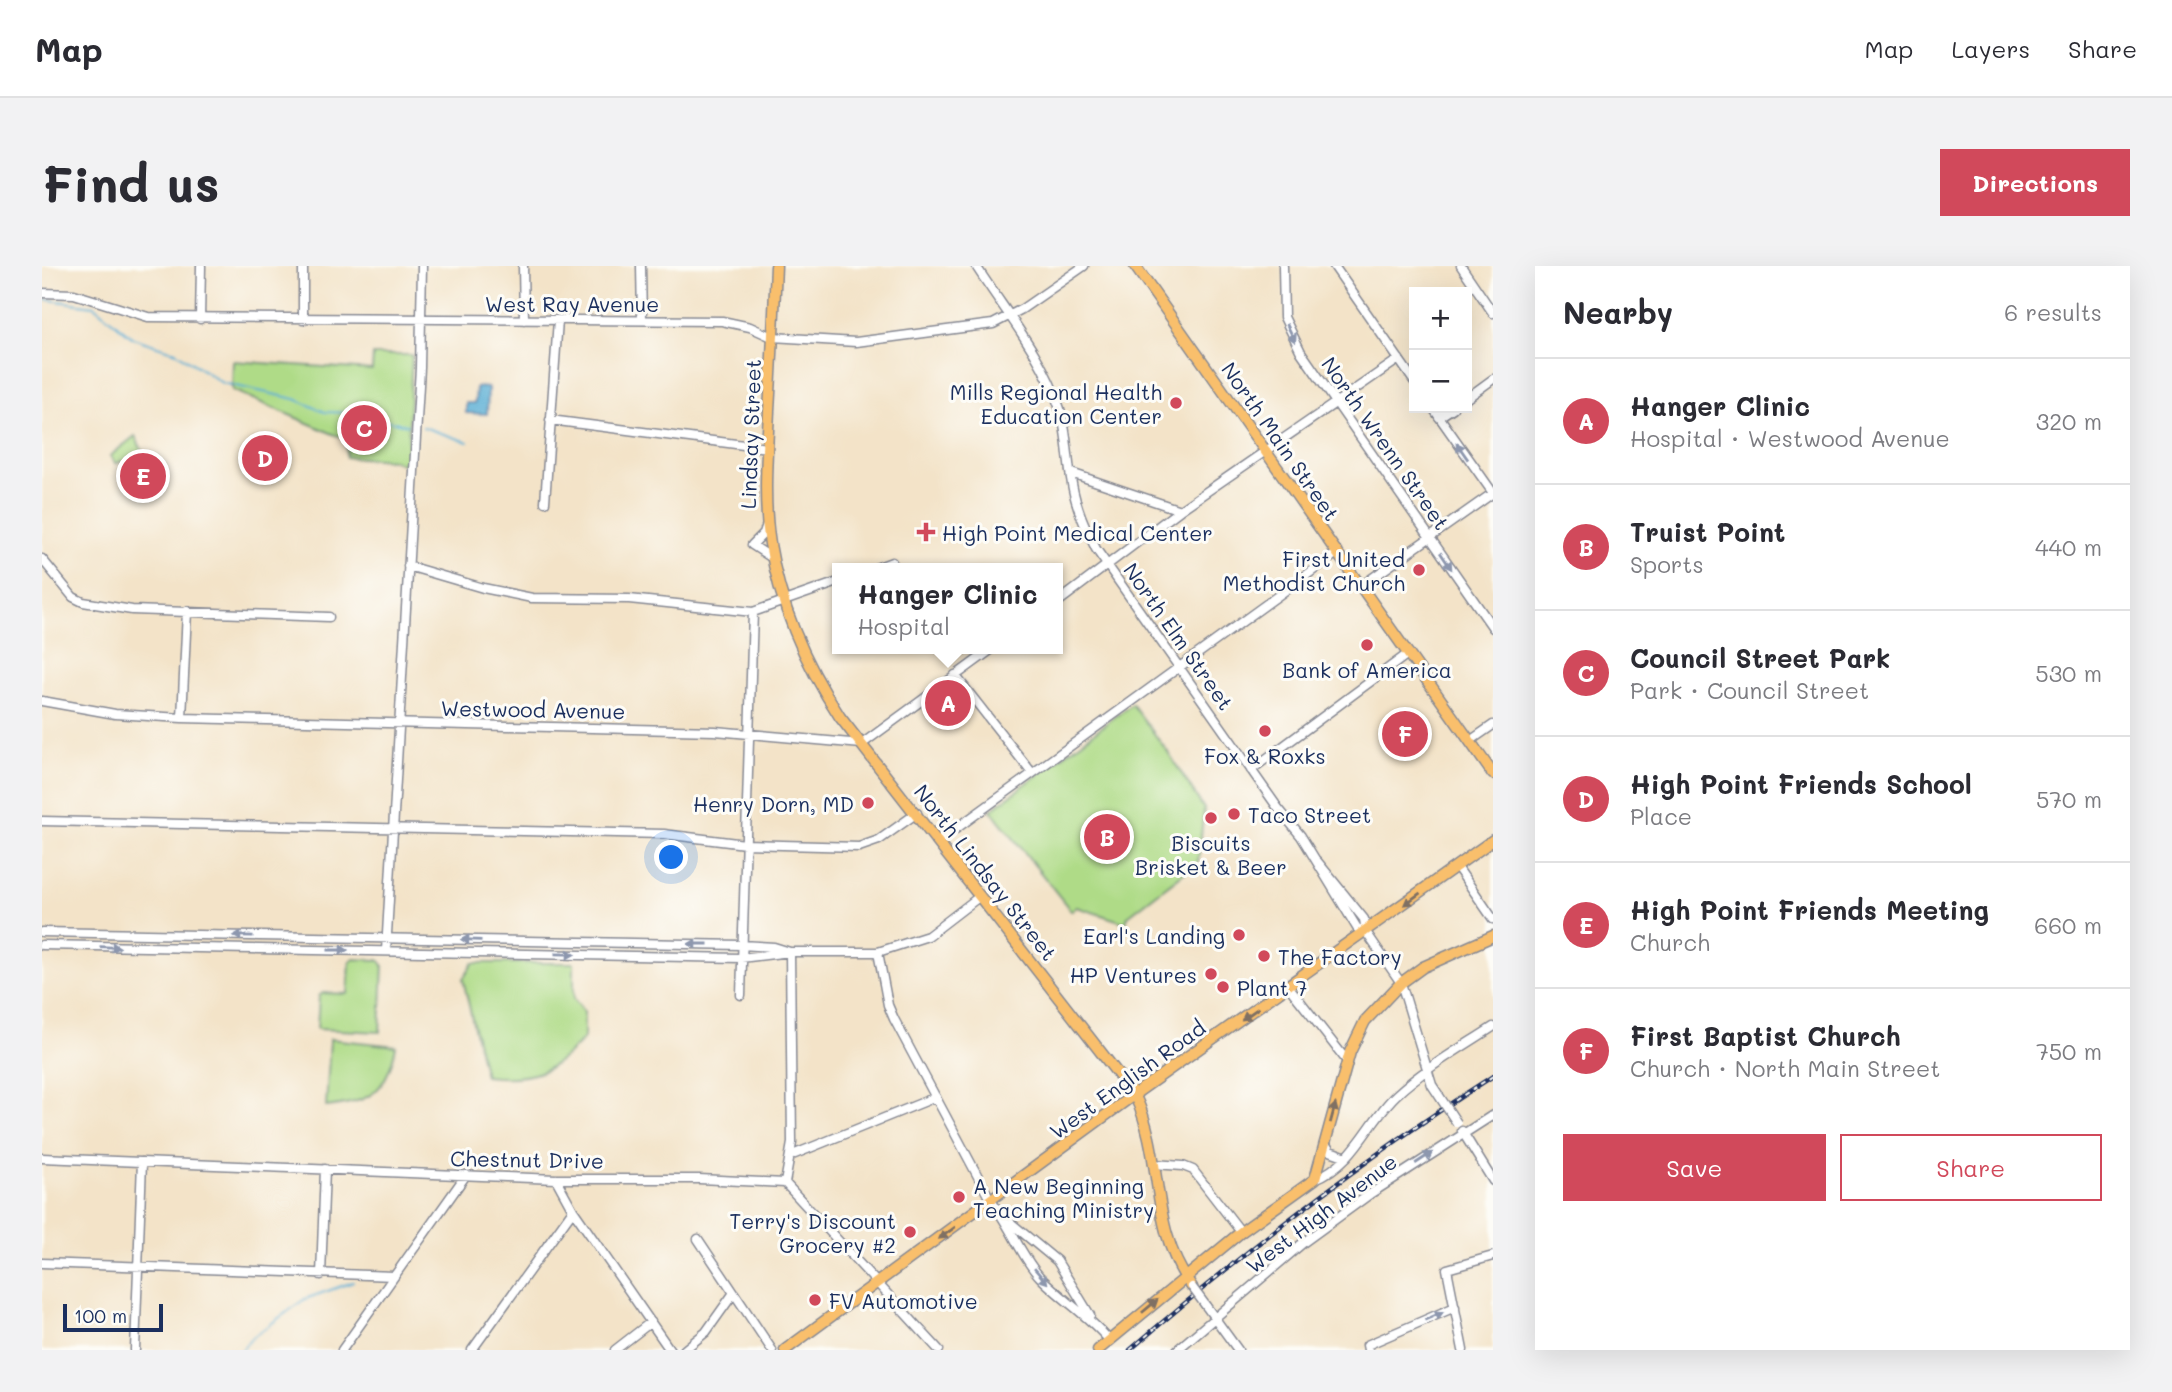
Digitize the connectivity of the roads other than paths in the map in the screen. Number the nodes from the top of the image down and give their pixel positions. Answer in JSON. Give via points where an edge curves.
{"nodes":[{"id":1,"x":201,"y":266,"type":"edge"},
{"id":2,"x":303,"y":266,"type":"edge"},
{"id":3,"x":422,"y":266,"type":"edge"},
{"id":4,"x":523,"y":266,"type":"edge"},
{"id":5,"x":641,"y":266,"type":"edge"},
{"id":6,"x":776,"y":266,"type":"edge"},
{"id":7,"x":976,"y":266,"type":"edge"},
{"id":8,"x":1084,"y":266,"type":"edge"},
{"id":9,"x":1135,"y":266,"type":"edge"},
{"id":10,"x":1283,"y":266,"type":"edge"},
{"id":11,"x":1334,"y":266,"type":"edge"},
{"id":12,"x":1461,"y":266,"type":"edge"},
{"id":13,"x":42,"y":293,"type":"edge"},
{"id":14,"x":1493,"y":313,"type":"edge"},
{"id":15,"x":1008,"y":316,"type":"junction"},
{"id":16,"x":200,"y":318,"type":"junction"},
{"id":17,"x":303,"y":320,"type":"junction"},
{"id":18,"x":421,"y":320,"type":"junction"},
{"id":19,"x":524,"y":320,"type":"junction"},
{"id":20,"x":558,"y":320,"type":"junction"},
{"id":21,"x":642,"y":320,"type":"junction"},
{"id":22,"x":772,"y":337,"type":"junction"},
{"id":23,"x":1399,"y":359,"type":"junction"},
{"id":24,"x":1409,"y":374,"type":"edge"},
{"id":25,"x":1493,"y":379,"type":"edge"},
{"id":26,"x":1472,"y":394,"type":"edge"},
{"id":27,"x":1336,"y":403,"type":"junction"},
{"id":28,"x":1437,"y":413,"type":"edge"},
{"id":29,"x":1446,"y":413,"type":"edge"},
{"id":30,"x":1440,"y":417,"type":"junction"},
{"id":31,"x":550,"y":420,"type":"junction"},
{"id":32,"x":767,"y":448,"type":"junction"},
{"id":33,"x":1265,"y":453,"type":"junction"},
{"id":34,"x":1071,"y":473,"type":"junction"},
{"id":35,"x":1493,"y":493,"type":"edge"},
{"id":36,"x":545,"y":502,"type":"dead end"},
{"id":37,"x":1180,"y":510,"type":"junction"},
{"id":38,"x":767,"y":521,"type":"junction"},
{"id":39,"x":1429,"y":536,"type":"junction"},
{"id":40,"x":1337,"y":553,"type":"junction"},
{"id":41,"x":42,"y":559,"type":"edge"},
{"id":42,"x":775,"y":563,"type":"junction"},
{"id":43,"x":408,"y":566,"type":"junction"},
{"id":44,"x":1108,"y":566,"type":"junction"},
{"id":45,"x":832,"y":584,"type":"edge"},
{"id":46,"x":1361,"y":586,"type":"junction"},
{"id":47,"x":1063,"y":598,"type":"edge"},
{"id":48,"x":785,"y":601,"type":"junction"},
{"id":49,"x":187,"y":611,"type":"junction"},
{"id":50,"x":753,"y":612,"type":"junction"},
{"id":51,"x":329,"y":617,"type":"dead end"},
{"id":52,"x":1493,"y":628,"type":"edge"},
{"id":53,"x":1409,"y":653,"type":"junction"},
{"id":54,"x":985,"y":654,"type":"edge"},
{"id":55,"x":1180,"y":668,"type":"junction"},
{"id":56,"x":955,"y":675,"type":"junction"},
{"id":57,"x":42,"y":701,"type":"edge"},
{"id":58,"x":182,"y":718,"type":"junction"},
{"id":59,"x":399,"y":724,"type":"junction"},
{"id":60,"x":1493,"y":725,"type":"edge"},
{"id":61,"x":749,"y":734,"type":"junction"},
{"id":62,"x":1470,"y":741,"type":"junction"},
{"id":63,"x":862,"y":744,"type":"junction"},
{"id":64,"x":1251,"y":770,"type":"junction"},
{"id":65,"x":1032,"y":773,"type":"junction"},
{"id":66,"x":1493,"y":774,"type":"edge"},
{"id":67,"x":917,"y":813,"type":"junction"},
{"id":68,"x":42,"y":821,"type":"edge"},
{"id":69,"x":393,"y":829,"type":"junction"},
{"id":70,"x":1493,"y":840,"type":"edge"},
{"id":71,"x":939,"y":841,"type":"junction"},
{"id":72,"x":745,"y":844,"type":"junction"},
{"id":73,"x":1457,"y":866,"type":"junction"},
{"id":74,"x":980,"y":896,"type":"junction"},
{"id":75,"x":1493,"y":919,"type":"edge"},
{"id":76,"x":42,"y":932,"type":"edge"},
{"id":77,"x":1366,"y":932,"type":"junction"},
{"id":78,"x":1493,"y":936,"type":"edge"},
{"id":79,"x":387,"y":938,"type":"junction"},
{"id":80,"x":42,"y":945,"type":"edge"},
{"id":81,"x":741,"y":945,"type":"junction"},
{"id":82,"x":387,"y":951,"type":"junction"},
{"id":83,"x":790,"y":952,"type":"junction"},
{"id":84,"x":878,"y":952,"type":"junction"},
{"id":85,"x":741,"y":957,"type":"junction"},
{"id":86,"x":1401,"y":983,"type":"junction"},
{"id":87,"x":1289,"y":986,"type":"junction"},
{"id":88,"x":741,"y":995,"type":"dead end"},
{"id":89,"x":1493,"y":1027,"type":"edge"},
{"id":90,"x":1347,"y":1060,"type":"junction"},
{"id":91,"x":1427,"y":1073,"type":"junction"},
{"id":92,"x":1135,"y":1096,"type":"junction"},
{"id":93,"x":936,"y":1097,"type":"junction"},
{"id":94,"x":1493,"y":1115,"type":"edge"},
{"id":95,"x":1463,"y":1133,"type":"junction"},
{"id":96,"x":1325,"y":1143,"type":"junction"},
{"id":97,"x":790,"y":1156,"type":"junction"},
{"id":98,"x":1347,"y":1157,"type":"junction"},
{"id":99,"x":42,"y":1158,"type":"edge"},
{"id":100,"x":142,"y":1162,"type":"junction"},
{"id":101,"x":1153,"y":1164,"type":"junction"},
{"id":102,"x":326,"y":1169,"type":"junction"},
{"id":103,"x":466,"y":1175,"type":"junction"},
{"id":104,"x":556,"y":1179,"type":"junction"},
{"id":105,"x":1315,"y":1179,"type":"junction"},
{"id":106,"x":1493,"y":1181,"type":"edge"},
{"id":107,"x":785,"y":1183,"type":"junction"},
{"id":108,"x":991,"y":1201,"type":"junction"},
{"id":109,"x":573,"y":1210,"type":"junction"},
{"id":110,"x":1005,"y":1218,"type":"junction"},
{"id":111,"x":1241,"y":1232,"type":"junction"},
{"id":112,"x":698,"y":1238,"type":"dead end"},
{"id":113,"x":1493,"y":1256,"type":"edge"},
{"id":114,"x":42,"y":1263,"type":"edge"},
{"id":115,"x":138,"y":1267,"type":"junction"},
{"id":116,"x":321,"y":1275,"type":"junction"},
{"id":117,"x":394,"y":1276,"type":"junction"},
{"id":118,"x":1185,"y":1277,"type":"junction"},
{"id":119,"x":877,"y":1284,"type":"junction"},
{"id":120,"x":1192,"y":1287,"type":"joint"},
{"id":121,"x":733,"y":1294,"type":"junction"},
{"id":122,"x":1455,"y":1307,"type":"junction"},
{"id":123,"x":1215,"y":1318,"type":"junction"},
{"id":124,"x":1093,"y":1321,"type":"junction"},
{"id":125,"x":651,"y":1322,"type":"junction"},
{"id":126,"x":1109,"y":1340,"type":"junction"},
{"id":127,"x":1368,"y":1347,"type":"edge"},
{"id":128,"x":135,"y":1350,"type":"edge"},
{"id":129,"x":342,"y":1350,"type":"edge"},
{"id":130,"x":472,"y":1350,"type":"edge"},
{"id":131,"x":615,"y":1350,"type":"edge"},
{"id":132,"x":670,"y":1350,"type":"edge"},
{"id":133,"x":684,"y":1350,"type":"edge"},
{"id":134,"x":772,"y":1350,"type":"edge"},
{"id":135,"x":785,"y":1350,"type":"edge"},
{"id":136,"x":939,"y":1350,"type":"edge"},
{"id":137,"x":1098,"y":1350,"type":"edge"},
{"id":138,"x":1177,"y":1350,"type":"edge"},
{"id":139,"x":1238,"y":1350,"type":"edge"},
{"id":140,"x":1463,"y":1350,"type":"edge"}],
"edges":[{"from":1,"to":16,"type":"street"},
{"from":2,"to":17,"type":"street"},
{"from":3,"to":18,"type":"street"},
{"from":4,"to":19,"type":"street"},
{"from":5,"to":21,"type":"street"},
{"from":6,"to":22,"type":"main road","name":"Lindsay Street"},
{"from":7,"to":15,"type":"street","name":"North Elm Street"},
{"from":8,"to":15,"type":"street","name":"West Ray Avenue"},
{"from":9,"to":33,"type":"main road","name":"North Main Street"},
{"from":10,"to":27,"type":"street","name":"North Wrenn Street","one_way":true,"via":[[1282,306],[1287,325]]},
{"from":11,"to":23,"type":"street"},
{"from":12,"to":14,"type":"street"},
{"from":13,"to":16,"type":"street","name":"West Ray Avenue","via":[[74,293],[148,317]]},
{"from":15,"to":22,"type":"street","name":"West Ray Avenue","via":[[993,324],[856,342]]},
{"from":15,"to":34,"type":"street","name":"North Elm Street","via":[[1054,391]]},
{"from":16,"to":17,"type":"street","name":"West Ray Avenue"},
{"from":17,"to":18,"type":"street","name":"West Ray Avenue"},
{"from":18,"to":19,"type":"street","name":"West Ray Avenue"},
{"from":18,"to":43,"type":"street"},
{"from":19,"to":20,"type":"street","name":"West Ray Avenue"},
{"from":20,"to":21,"type":"street","name":"West Ray Avenue"},
{"from":20,"to":31,"type":"street"},
{"from":21,"to":22,"type":"street","name":"West Ray Avenue","via":[[722,321]]},
{"from":22,"to":32,"type":"main road","name":"Lindsay Street"},
{"from":23,"to":24,"type":"street"},
{"from":23,"to":27,"type":"street"},
{"from":25,"to":26,"type":"street"},
{"from":27,"to":33,"type":"street"},
{"from":27,"to":39,"type":"street","name":"North Wrenn Street"},
{"from":28,"to":30,"type":"street"},
{"from":29,"to":30,"type":"street"},
{"from":35,"to":30,"type":"street","one_way":true},
{"from":31,"to":32,"type":"street"},
{"from":31,"to":36,"type":"street"},
{"from":32,"to":38,"type":"main road","name":"Lindsay Street"},
{"from":33,"to":37,"type":"street"},
{"from":33,"to":40,"type":"main road","name":"North Main Street"},
{"from":34,"to":37,"type":"street"},
{"from":34,"to":44,"type":"street","name":"North Elm Street","via":[[1081,520]]},
{"from":35,"to":39,"type":"street"},
{"from":37,"to":44,"type":"street"},
{"from":38,"to":42,"type":"main road","name":"Lindsay Street"},
{"from":38,"to":42,"type":"street","via":[[764,533],[752,545],[771,555]]},
{"from":39,"to":46,"type":"street"},
{"from":39,"to":52,"type":"street","name":"North Wrenn Street","one_way":true},
{"from":40,"to":46,"type":"main road","name":"North Main Street"},
{"from":40,"to":55,"type":"street"},
{"from":41,"to":49,"type":"street","via":[[73,597],[83,602],[132,610]]},
{"from":42,"to":48,"type":"main road","name":"Lindsay Street"},
{"from":43,"to":50,"type":"street","via":[[532,598],[629,599]]},
{"from":43,"to":59,"type":"street"},
{"from":44,"to":47,"type":"street"},
{"from":44,"to":55,"type":"street","name":"North Elm Street"},
{"from":45,"to":48,"type":"street"},
{"from":46,"to":53,"type":"main road","name":"North Main Street"},
{"from":48,"to":50,"type":"street"},
{"from":48,"to":63,"type":"main road","name":"North Lindsay Street","via":[[818,681]]},
{"from":49,"to":51,"type":"street"},
{"from":49,"to":58,"type":"street"},
{"from":50,"to":61,"type":"street"},
{"from":53,"to":62,"type":"main road","name":"North Main Street"},
{"from":53,"to":64,"type":"street"},
{"from":54,"to":56,"type":"street"},
{"from":55,"to":64,"type":"street","name":"North Elm Street"},
{"from":55,"to":65,"type":"street"},
{"from":56,"to":63,"type":"street"},
{"from":56,"to":65,"type":"street"},
{"from":57,"to":58,"type":"street","name":"Westwood Avenue","via":[[115,714]]},
{"from":58,"to":59,"type":"street","name":"Westwood Avenue"},
{"from":59,"to":61,"type":"street","name":"Westwood Avenue"},
{"from":59,"to":69,"type":"street"},
{"from":60,"to":62,"type":"street"},
{"from":61,"to":63,"type":"street","name":"Westwood Avenue"},
{"from":61,"to":72,"type":"street"},
{"from":62,"to":66,"type":"main road","name":"North Main Street"},
{"from":63,"to":67,"type":"main road","name":"North Lindsay Street"},
{"from":64,"to":77,"type":"street","name":"North Elm Street","via":[[1317,861],[1356,926]]},
{"from":65,"to":71,"type":"street"},
{"from":67,"to":71,"type":"main road","name":"North Lindsay Street"},
{"from":67,"to":72,"type":"street","via":[[863,846]]},
{"from":68,"to":69,"type":"street"},
{"from":69,"to":72,"type":"street","via":[[664,834]]},
{"from":69,"to":79,"type":"street"},
{"from":70,"to":73,"type":"main road","name":"West English Road"},
{"from":71,"to":74,"type":"main road","name":"North Lindsay Street"},
{"from":72,"to":81,"type":"street"},
{"from":73,"to":75,"type":"street"},
{"from":73,"to":77,"type":"main road","name":"West English Road","one_way":true},
{"from":74,"to":84,"type":"street","via":[[928,936]]},
{"from":74,"to":92,"type":"main road","name":"North Lindsay Street"},
{"from":79,"to":76,"type":"street","one_way":true},
{"from":77,"to":86,"type":"street","name":"North Elm Street"},
{"from":77,"to":87,"type":"main road","name":"West English Road"},
{"from":78,"to":86,"type":"main road","via":[[1443,955]]},
{"from":81,"to":79,"type":"street","one_way":true},
{"from":79,"to":82,"type":"street"},
{"from":80,"to":82,"type":"street","one_way":true},
{"from":81,"to":83,"type":"street"},
{"from":81,"to":85,"type":"street"},
{"from":82,"to":85,"type":"street","one_way":true},
{"from":83,"to":84,"type":"street"},
{"from":83,"to":85,"type":"street"},
{"from":83,"to":97,"type":"street"},
{"from":84,"to":93,"type":"street","via":[[888,1006]]},
{"from":85,"to":88,"type":"street"},
{"from":86,"to":90,"type":"main road","via":[[1365,1021]]},
{"from":86,"to":91,"type":"street","name":"North Elm Street"},
{"from":87,"to":90,"type":"street"},
{"from":87,"to":92,"type":"main road","name":"West English Road","one_way":true},
{"from":89,"to":91,"type":"street"},
{"from":96,"to":90,"type":"main road","one_way":true},
{"from":91,"to":95,"type":"street","name":"North Elm Street","bridge":true},
{"from":91,"to":98,"type":"street","via":[[1396,1096]]},
{"from":92,"to":101,"type":"main road","name":"North Lindsay Street","via":[[1145,1117]]},
{"from":92,"to":108,"type":"main road","name":"West English Road"},
{"from":93,"to":97,"type":"street"},
{"from":93,"to":108,"type":"street"},
{"from":94,"to":95,"type":"street","name":"West High Avenue"},
{"from":95,"to":106,"type":"street","name":"North Elm Street"},
{"from":123,"to":95,"type":"street","name":"West High Avenue","one_way":true,"via":[[1304,1242]]},
{"from":96,"to":98,"type":"street","via":[[1330,1151]]},
{"from":96,"to":105,"type":"main road"},
{"from":97,"to":107,"type":"street"},
{"from":98,"to":105,"type":"street"},
{"from":99,"to":100,"type":"street","name":"Chestnut Drive"},
{"from":100,"to":102,"type":"street","name":"Chestnut Drive"},
{"from":100,"to":115,"type":"street"},
{"from":101,"to":111,"type":"street","via":[[1193,1170]]},
{"from":101,"to":118,"type":"main road","name":"North Lindsay Street","via":[[1162,1224]]},
{"from":102,"to":103,"type":"street","name":"Chestnut Drive"},
{"from":102,"to":116,"type":"street"},
{"from":103,"to":104,"type":"street","name":"Chestnut Drive"},
{"from":103,"to":117,"type":"street"},
{"from":104,"to":107,"type":"street","name":"Chestnut Drive"},
{"from":104,"to":109,"type":"street"},
{"from":105,"to":111,"type":"main road"},
{"from":107,"to":119,"type":"street"},
{"from":108,"to":110,"type":"street"},
{"from":108,"to":119,"type":"main road","name":"West English Road","one_way":true},
{"from":109,"to":125,"type":"street"},
{"from":109,"to":130,"type":"street"},
{"from":110,"to":124,"type":"street","via":[[1057,1261]]},
{"from":110,"to":124,"type":"street","one_way":true,"via":[[1039,1277]]},
{"from":111,"to":118,"type":"main road"},
{"from":112,"to":121,"type":"street"},
{"from":113,"to":122,"type":"street","via":[[1447,1269]]},
{"from":114,"to":115,"type":"street"},
{"from":115,"to":116,"type":"street"},
{"from":115,"to":128,"type":"street"},
{"from":116,"to":117,"type":"street"},
{"from":117,"to":129,"type":"street"},
{"from":118,"to":120,"type":"main road","name":"North Lindsay Street"},
{"from":126,"to":118,"type":"main road","one_way":true},
{"from":119,"to":135,"type":"main road","name":"West English Road"},
{"from":119,"to":136,"type":"street"},
{"from":120,"to":123,"type":"street","bridge":true},
{"from":121,"to":133,"type":"street","via":[[706,1332]]},
{"from":121,"to":134,"type":"street"},
{"from":127,"to":122,"type":"street","one_way":true},
{"from":122,"to":140,"type":"street"},
{"from":123,"to":138,"type":"street","name":"West High Avenue"},
{"from":123,"to":139,"type":"street"},
{"from":124,"to":126,"type":"street"},
{"from":125,"to":131,"type":"street"},
{"from":125,"to":132,"type":"street"},
{"from":126,"to":137,"type":"main road"}]}
